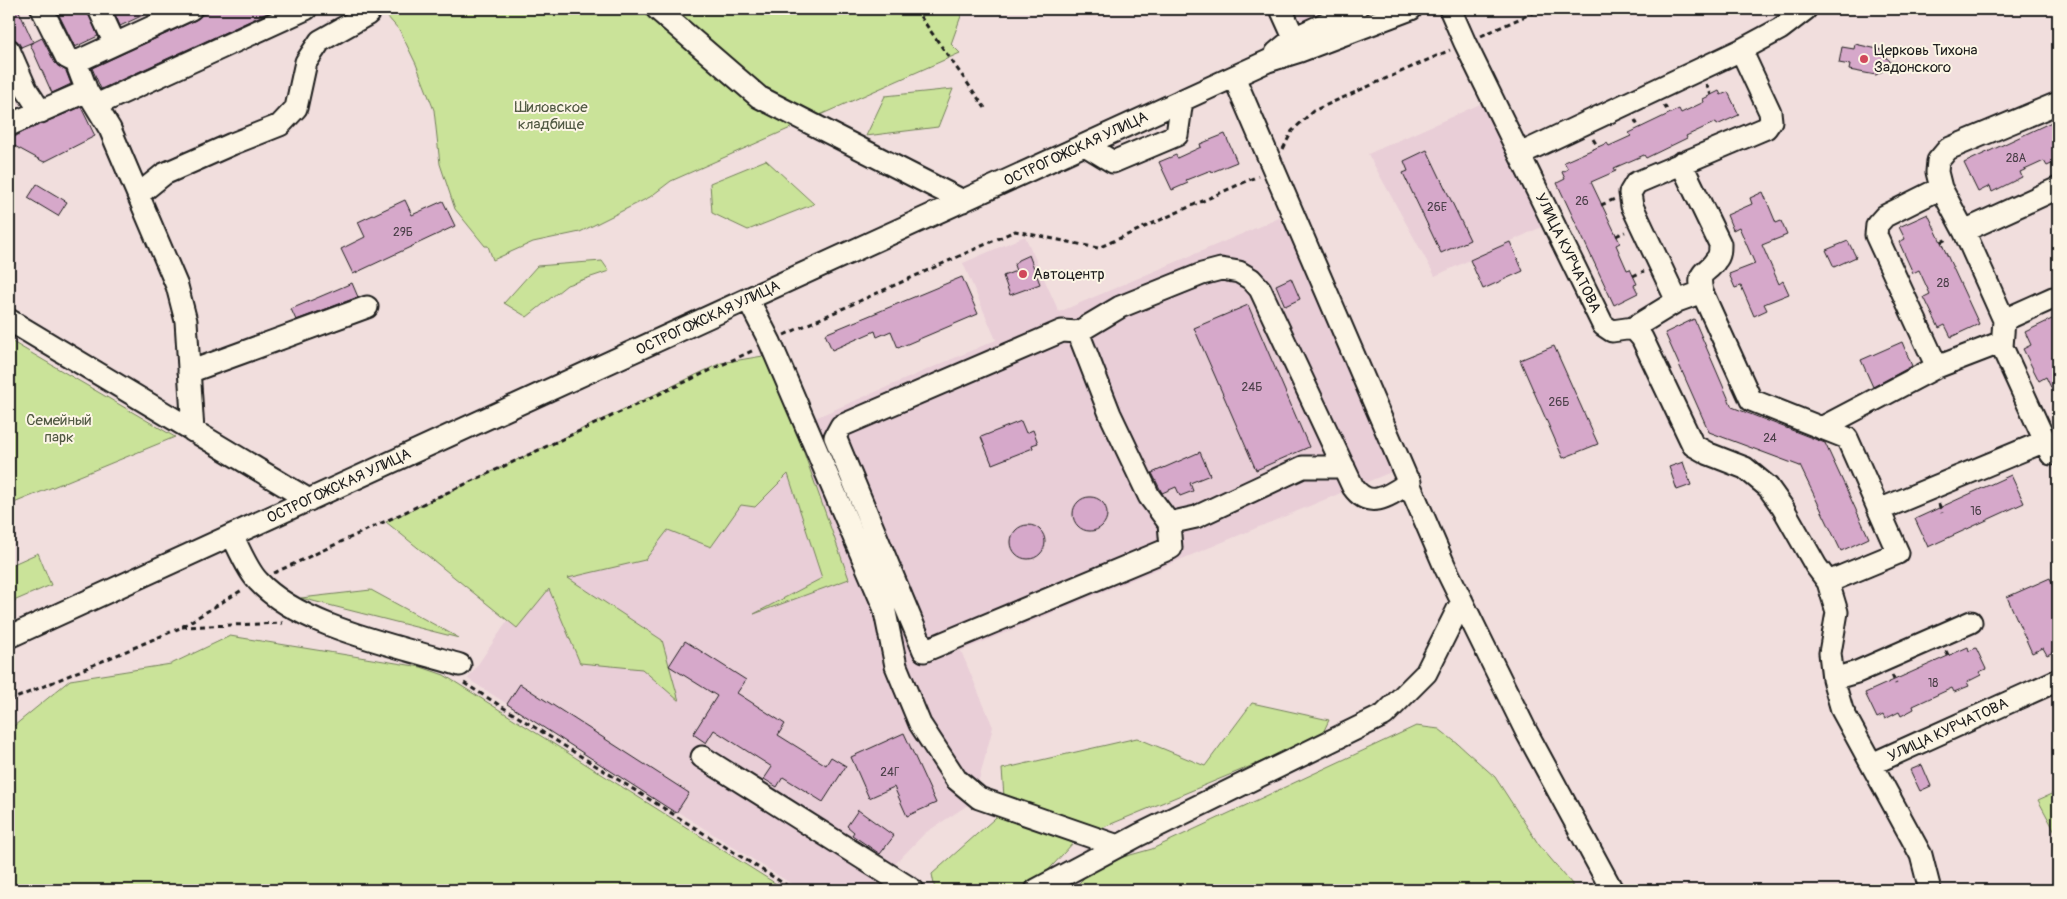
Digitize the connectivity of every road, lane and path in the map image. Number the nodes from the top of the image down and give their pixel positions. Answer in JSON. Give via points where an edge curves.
{"nodes":[{"id":1,"x":42,"y":9,"type":"edge"},
{"id":2,"x":99,"y":9,"type":"edge"},
{"id":3,"x":191,"y":9,"type":"edge"},
{"id":4,"x":306,"y":9,"type":"edge"},
{"id":5,"x":657,"y":9,"type":"edge"},
{"id":6,"x":915,"y":9,"type":"edge"},
{"id":7,"x":1281,"y":9,"type":"edge"},
{"id":8,"x":1356,"y":9,"type":"edge"},
{"id":9,"x":1410,"y":9,"type":"edge"},
{"id":10,"x":1450,"y":9,"type":"edge"},
{"id":11,"x":1541,"y":9,"type":"edge"},
{"id":12,"x":1806,"y":9,"type":"edge"},
{"id":13,"x":368,"y":14,"type":"dead end"},
{"id":14,"x":159,"y":15,"type":"edge"},
{"id":15,"x":278,"y":15,"type":"edge"},
{"id":16,"x":1465,"y":43,"type":"junction"},
{"id":17,"x":115,"y":44,"type":"junction"},
{"id":18,"x":1297,"y":45,"type":"junction"},
{"id":19,"x":9,"y":50,"type":"edge"},
{"id":20,"x":1741,"y":50,"type":"junction"},
{"id":21,"x":76,"y":62,"type":"junction"},
{"id":22,"x":1234,"y":77,"type":"junction"},
{"id":23,"x":91,"y":98,"type":"junction"},
{"id":24,"x":1182,"y":100,"type":"junction"},
{"id":25,"x":2058,"y":103,"type":"edge"},
{"id":26,"x":985,"y":108,"type":"dead end"},
{"id":27,"x":40,"y":112,"type":"junction"},
{"id":28,"x":9,"y":125,"type":"edge"},
{"id":29,"x":1085,"y":145,"type":"junction"},
{"id":30,"x":1520,"y":154,"type":"junction"},
{"id":31,"x":1681,"y":164,"type":"junction"},
{"id":32,"x":1274,"y":167,"type":"junction"},
{"id":33,"x":1941,"y":188,"type":"junction"},
{"id":34,"x":2058,"y":188,"type":"edge"},
{"id":35,"x":138,"y":195,"type":"junction"},
{"id":36,"x":962,"y":201,"type":"junction"},
{"id":37,"x":1964,"y":231,"type":"junction"},
{"id":38,"x":1702,"y":292,"type":"junction"},
{"id":39,"x":2058,"y":297,"type":"edge"},
{"id":40,"x":748,"y":299,"type":"junction"},
{"id":41,"x":1677,"y":301,"type":"junction"},
{"id":42,"x":368,"y":307,"type":"dead end"},
{"id":43,"x":9,"y":320,"type":"edge"},
{"id":44,"x":2004,"y":320,"type":"junction"},
{"id":45,"x":1633,"y":328,"type":"junction"},
{"id":46,"x":1078,"y":332,"type":"junction"},
{"id":47,"x":2002,"y":342,"type":"junction"},
{"id":48,"x":764,"y":345,"type":"junction"},
{"id":49,"x":1936,"y":367,"type":"junction"},
{"id":50,"x":189,"y":372,"type":"junction"},
{"id":51,"x":1821,"y":428,"type":"junction"},
{"id":52,"x":193,"y":431,"type":"junction"},
{"id":53,"x":1344,"y":467,"type":"junction"},
{"id":54,"x":1410,"y":482,"type":"junction"},
{"id":55,"x":309,"y":500,"type":"junction"},
{"id":56,"x":1879,"y":510,"type":"junction"},
{"id":57,"x":1169,"y":523,"type":"junction"},
{"id":58,"x":232,"y":535,"type":"junction"},
{"id":59,"x":257,"y":581,"type":"junction"},
{"id":60,"x":1828,"y":582,"type":"junction"},
{"id":61,"x":1462,"y":601,"type":"junction"},
{"id":62,"x":284,"y":622,"type":"dead end"},
{"id":63,"x":1971,"y":622,"type":"dead end"},
{"id":64,"x":180,"y":628,"type":"junction"},
{"id":65,"x":9,"y":637,"type":"edge"},
{"id":66,"x":460,"y":673,"type":"joint"},
{"id":67,"x":1833,"y":679,"type":"junction"},
{"id":68,"x":2058,"y":680,"type":"edge"},
{"id":69,"x":9,"y":701,"type":"edge"},
{"id":70,"x":702,"y":757,"type":"dead end"},
{"id":71,"x":1872,"y":764,"type":"junction"},
{"id":72,"x":1118,"y":846,"type":"junction"},
{"id":73,"x":794,"y":890,"type":"edge"},
{"id":74,"x":912,"y":890,"type":"edge"},
{"id":75,"x":1036,"y":890,"type":"edge"},
{"id":76,"x":1612,"y":890,"type":"edge"},
{"id":77,"x":1930,"y":890,"type":"edge"}],
"edges":[{"from":1,"to":21,"type":"street","via":[[66,56]]},
{"from":2,"to":17,"type":"street"},
{"from":3,"to":14,"type":"street"},
{"from":4,"to":15,"type":"street"},
{"from":5,"to":36,"type":"street","via":[[759,96]]},
{"from":6,"to":26,"type":"path"},
{"from":7,"to":18,"type":"street"},
{"from":8,"to":18,"type":"street"},
{"from":9,"to":18,"type":"street"},
{"from":10,"to":16,"type":"street","name":"УЛИЦА КУРЧАТОВА"},
{"from":11,"to":16,"type":"path"},
{"from":12,"to":20,"type":"street","via":[[1780,29]]},
{"from":13,"to":35,"type":"street","via":[[320,41],[306,62],[296,108],[280,125],[164,174]]},
{"from":14,"to":17,"type":"street"},
{"from":15,"to":23,"type":"street"},
{"from":16,"to":30,"type":"street","name":"УЛИЦА КУРЧАТОВА"},
{"from":16,"to":32,"type":"path","via":[[1314,111],[1292,132]]},
{"from":17,"to":21,"type":"street"},
{"from":18,"to":22,"type":"street","name":"ОСТРОГОЖСКАЯ УЛИЦА"},
{"from":19,"to":27,"type":"street"},
{"from":20,"to":30,"type":"street"},
{"from":20,"to":31,"type":"street","via":[[1770,112],[1771,121],[1766,128]]},
{"from":21,"to":23,"type":"street"},
{"from":22,"to":24,"type":"street","name":"ОСТРОГОЖСКАЯ УЛИЦА"},
{"from":22,"to":32,"type":"street"},
{"from":23,"to":27,"type":"street"},
{"from":23,"to":35,"type":"street","via":[[110,129]]},
{"from":24,"to":29,"type":"street","name":"ОСТРОГОЖСКАЯ УЛИЦА"},
{"from":24,"to":29,"type":"street","via":[[1177,135],[1113,162]]},
{"from":25,"to":33,"type":"street","via":[[1948,149],[1938,161]]},
{"from":27,"to":28,"type":"street"},
{"from":29,"to":36,"type":"street","name":"ОСТРОГОЖСКАЯ УЛИЦА"},
{"from":30,"to":45,"type":"street","name":"УЛИЦА КУРЧАТОВА","via":[[1603,326],[1612,331]]},
{"from":31,"to":38,"type":"street","via":[[1720,244],[1716,262],[1703,271]]},
{"from":31,"to":41,"type":"street","via":[[1636,183],[1630,193],[1632,206]]},
{"from":32,"to":48,"type":"path","via":[[1098,248],[1015,231]]},
{"from":32,"to":54,"type":"street"},
{"from":33,"to":37,"type":"street"},
{"from":33,"to":49,"type":"street","via":[[1885,216],[1877,225],[1876,235]]},
{"from":34,"to":37,"type":"street"},
{"from":35,"to":50,"type":"street","via":[[177,286],[186,321]]},
{"from":36,"to":40,"type":"street","name":"ОСТРОГОЖСКАЯ УЛИЦА"},
{"from":37,"to":44,"type":"street"},
{"from":38,"to":41,"type":"street"},
{"from":38,"to":51,"type":"street","via":[[1751,400]]},
{"from":39,"to":44,"type":"street"},
{"from":40,"to":48,"type":"street"},
{"from":40,"to":55,"type":"street","name":"ОСТРОГОЖСКАЯ УЛИЦА"},
{"from":41,"to":45,"type":"street"},
{"from":42,"to":50,"type":"street"},
{"from":43,"to":52,"type":"street"},
{"from":44,"to":47,"type":"street"},
{"from":45,"to":60,"type":"street","name":"УЛИЦА КУРЧАТОВА","via":[[1642,338],[1693,445],[1745,468],[1768,486]]},
{"from":46,"to":53,"type":"street","via":[[1120,307],[1202,274],[1221,269],[1252,279],[1260,289]]},
{"from":46,"to":57,"type":"street","via":[[1114,422],[1149,496]]},
{"from":46,"to":57,"type":"street","via":[[1062,331],[841,426],[835,437],[924,651],[1171,548]]},
{"from":47,"to":49,"type":"street"},
{"from":47,"to":56,"type":"street","via":[[2048,448]]},
{"from":48,"to":59,"type":"path"},
{"from":48,"to":72,"type":"street","via":[[884,607],[896,666],[920,724],[956,779],[979,798]]},
{"from":49,"to":51,"type":"street"},
{"from":50,"to":52,"type":"street"},
{"from":51,"to":56,"type":"street","via":[[1847,438]]},
{"from":52,"to":55,"type":"street"},
{"from":53,"to":54,"type":"street","via":[[1359,496],[1368,500],[1387,496]]},
{"from":53,"to":57,"type":"street","via":[[1303,467],[1196,517]]},
{"from":54,"to":61,"type":"street"},
{"from":55,"to":58,"type":"street","name":"ОСТРОГОЖСКАЯ УЛИЦА"},
{"from":56,"to":60,"type":"street","via":[[1898,552]]},
{"from":58,"to":59,"type":"street"},
{"from":58,"to":65,"type":"street","name":"ОСТРОГОЖСКАЯ УЛИЦА"},
{"from":59,"to":64,"type":"path"},
{"from":59,"to":66,"type":"street","via":[[290,607]]},
{"from":60,"to":67,"type":"street","name":"УЛИЦА КУРЧАТОВА","via":[[1837,612],[1830,653]]},
{"from":61,"to":72,"type":"street","via":[[1426,673],[1384,715]]},
{"from":61,"to":76,"type":"street","via":[[1527,733]]},
{"from":62,"to":64,"type":"path"},
{"from":63,"to":67,"type":"street","via":[[1864,669]]},
{"from":64,"to":69,"type":"path"},
{"from":66,"to":73,"type":"path"},
{"from":67,"to":71,"type":"street","name":"УЛИЦА КУРЧАТОВА","via":[[1842,710]]},
{"from":68,"to":71,"type":"street","name":"УЛИЦА КУРЧАТОВА"},
{"from":70,"to":74,"type":"street"},
{"from":71,"to":77,"type":"street","via":[[1921,855]]},
{"from":72,"to":75,"type":"street"}]}
